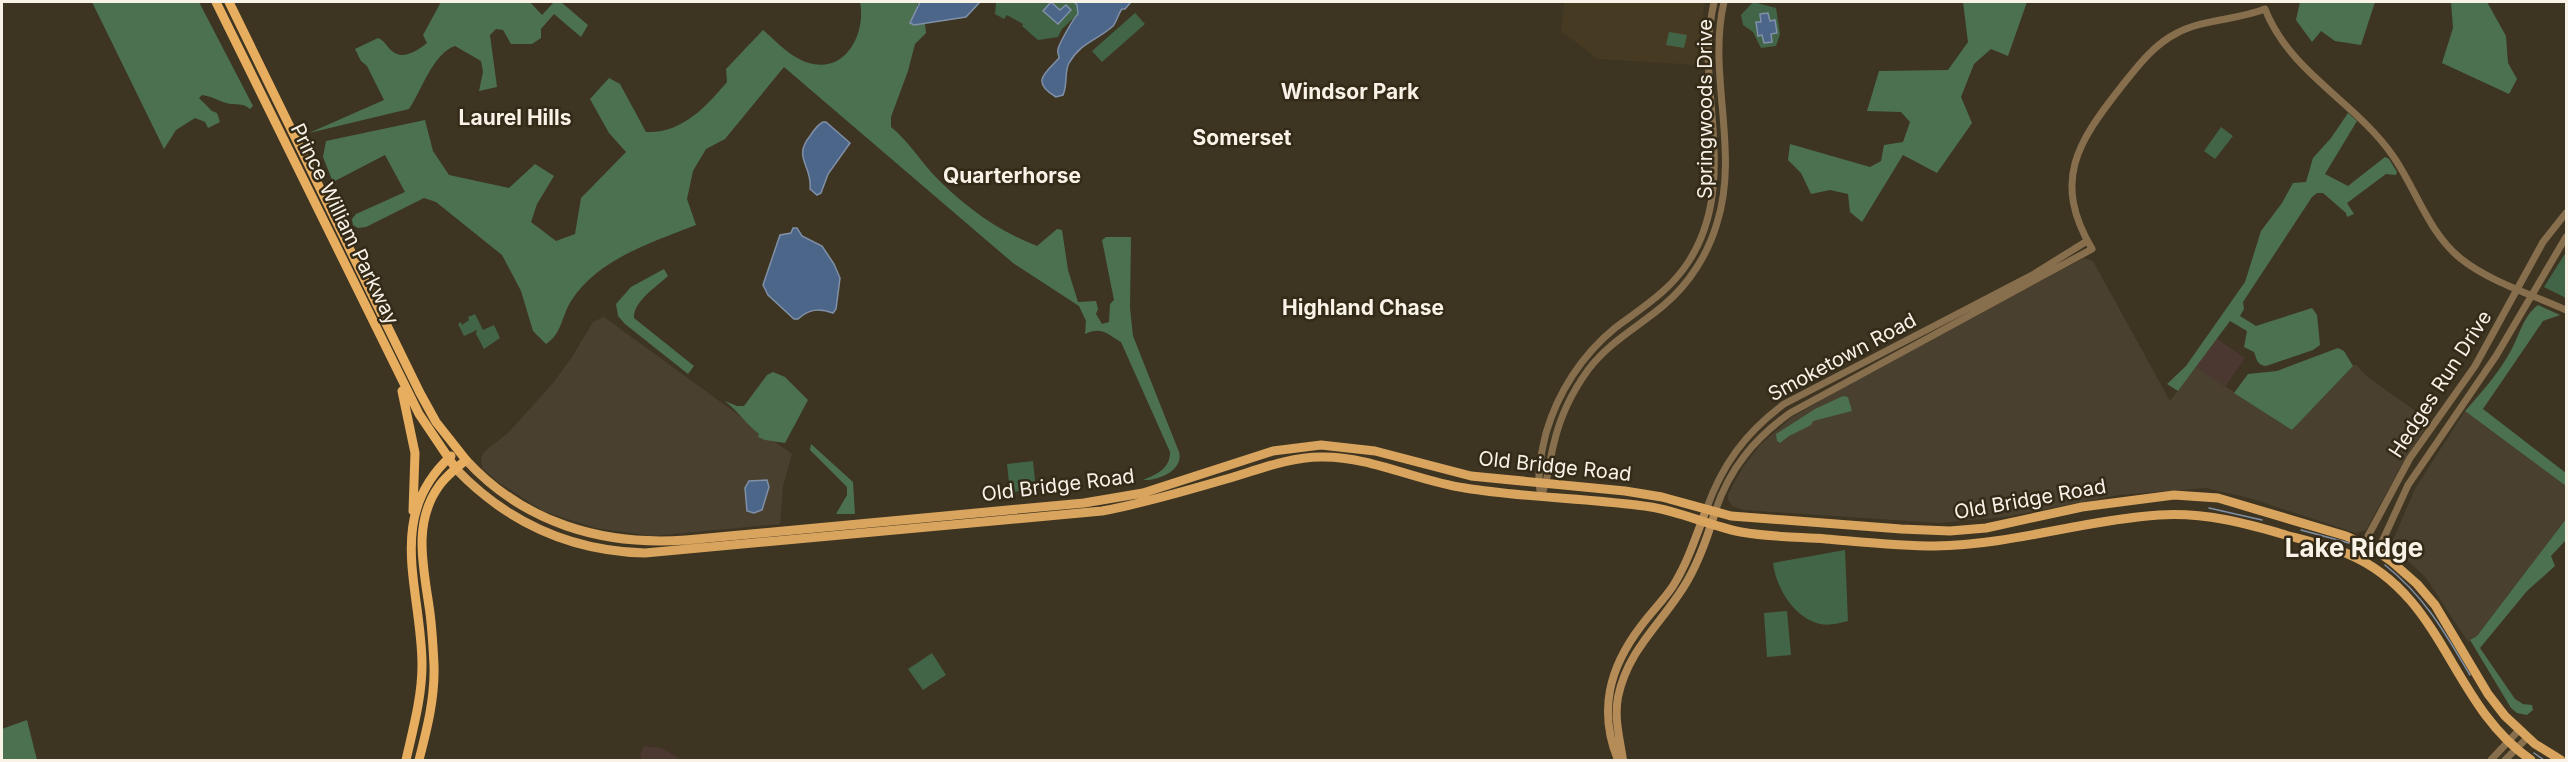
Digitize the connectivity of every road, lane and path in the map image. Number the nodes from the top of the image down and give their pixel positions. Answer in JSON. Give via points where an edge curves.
{"nodes":[{"id":1,"x":216,"y":2,"type":"edge"},
{"id":2,"x":229,"y":2,"type":"edge"},
{"id":3,"x":1714,"y":2,"type":"edge"},
{"id":4,"x":1724,"y":2,"type":"edge"},
{"id":5,"x":2566,"y":213,"type":"edge"},
{"id":6,"x":2566,"y":237,"type":"edge"},
{"id":7,"x":2087,"y":241,"type":"junction"},
{"id":8,"x":2519,"y":288,"type":"junction"},
{"id":9,"x":2532,"y":294,"type":"junction"},
{"id":10,"x":2566,"y":310,"type":"edge"},
{"id":11,"x":2494,"y":333,"type":"junction"},
{"id":12,"x":2505,"y":340,"type":"junction"},
{"id":13,"x":391,"y":358,"type":"junction"},
{"id":14,"x":458,"y":450,"type":"junction"},
{"id":15,"x":448,"y":459,"type":"junction"},
{"id":16,"x":466,"y":460,"type":"junction"},
{"id":17,"x":456,"y":469,"type":"junction"},
{"id":18,"x":1541,"y":487,"type":"junction"},
{"id":19,"x":2194,"y":495,"type":"junction"},
{"id":20,"x":1711,"y":511,"type":"junction"},
{"id":21,"x":2192,"y":514,"type":"junction"},
{"id":22,"x":1707,"y":523,"type":"junction"},
{"id":23,"x":411,"y":533,"type":"junction"},
{"id":24,"x":2371,"y":547,"type":"junction"},
{"id":25,"x":2363,"y":562,"type":"junction"},
{"id":26,"x":2519,"y":730,"type":"junction"},
{"id":27,"x":2527,"y":738,"type":"junction"},
{"id":28,"x":2507,"y":741,"type":"junction"},
{"id":29,"x":2516,"y":749,"type":"junction"},
{"id":30,"x":406,"y":760,"type":"edge"},
{"id":31,"x":419,"y":760,"type":"edge"},
{"id":32,"x":1620,"y":760,"type":"edge"},
{"id":33,"x":2491,"y":760,"type":"edge"},
{"id":34,"x":2505,"y":760,"type":"edge"},
{"id":35,"x":2531,"y":760,"type":"edge"},
{"id":36,"x":2561,"y":760,"type":"edge"}],
"edges":[{"from":1,"to":13,"type":"highway","name":"Prince William Parkway"},
{"from":2,"to":14,"type":"highway","name":"Prince William Parkway","via":[[417,388]]},
{"from":3,"to":18,"type":"street","name":"Springwoods Drive","via":[[1708,47],[1716,171],[1705,230],[1672,284],[1602,339],[1567,384],[1548,427]]},
{"from":4,"to":18,"type":"street","name":"Springwoods Drive","via":[[1718,39],[1725,178],[1714,232],[1702,258],[1672,298],[1606,349],[1578,385],[1559,423]]},
{"from":5,"to":8,"type":"street","name":"Hedges Run Drive","via":[[2543,242]]},
{"from":6,"to":9,"type":"street","name":"Hedges Run Drive"},
{"from":7,"to":8,"type":"street","via":[[2076,214],[2072,182],[2076,157],[2094,121],[2139,65],[2169,38],[2196,26],[2265,9],[2280,40],[2295,59],[2383,142],[2449,248],[2478,270]]},
{"from":7,"to":20,"type":"street","name":"Smoketown Road","via":[[2034,274],[1784,404],[1734,451],[1716,483]]},
{"from":7,"to":20,"type":"street","name":"Smoketown Road","via":[[2092,249],[1790,412],[1763,433],[1743,456]]},
{"from":8,"to":9,"type":"street"},
{"from":8,"to":11,"type":"street","name":"Hedges Run Drive"},
{"from":9,"to":10,"type":"street"},
{"from":9,"to":12,"type":"street","name":"Hedges Run Drive"},
{"from":11,"to":12,"type":"street"},
{"from":11,"to":24,"type":"street","name":"Hedges Run Drive","via":[[2410,458],[2368,536]]},
{"from":12,"to":24,"type":"street","name":"Hedges Run Drive","via":[[2419,467],[2381,544]]},
{"from":13,"to":15,"type":"highway","name":"Prince William Parkway","via":[[419,414]]},
{"from":13,"to":23,"type":"highway","via":[[413,439],[416,482]]},
{"from":14,"to":15,"type":"highway"},
{"from":14,"to":16,"type":"highway","name":"Prince William Parkway"},
{"from":15,"to":17,"type":"highway","name":"Prince William Parkway"},
{"from":15,"to":23,"type":"highway","via":[[426,487]]},
{"from":16,"to":17,"type":"highway"},
{"from":16,"to":18,"type":"main road","name":"Old Bridge Road","via":[[499,492],[549,520],[593,535],[645,542],[1084,503],[1143,493],[1273,452],[1321,445],[1375,451],[1470,476]]},
{"from":17,"to":18,"type":"main road","name":"Old Bridge Road","via":[[499,507],[542,532],[593,548],[645,553],[1102,511],[1310,457],[1356,460],[1445,485]]},
{"from":17,"to":31,"type":"highway","via":[[432,497],[422,532],[434,676],[430,716]]},
{"from":18,"to":20,"type":"main road","name":"Old Bridge Road","via":[[1625,491]]},
{"from":18,"to":22,"type":"main road","name":"Old Bridge Road","via":[[1652,507]]},
{"from":19,"to":20,"type":"main road","name":"Old Bridge Road","via":[[2112,503],[1986,528],[1950,531]]},
{"from":19,"to":21,"type":"main road"},
{"from":19,"to":24,"type":"main road","name":"Old Bridge Road","via":[[2286,517]]},
{"from":20,"to":22,"type":"main road","name":"Smoketown Road"},
{"from":21,"to":22,"type":"main road","name":"Old Bridge Road","via":[[2134,517],[2008,539],[1937,546],[1760,534]]},
{"from":21,"to":25,"type":"main road","name":"Old Bridge Road","via":[[2267,529]]},
{"from":22,"to":32,"type":"main road","name":"Smoketown Road","via":[[1680,575],[1631,641],[1611,682],[1608,720],[1612,744]]},
{"from":23,"to":30,"type":"highway","via":[[422,666]]},
{"from":24,"to":25,"type":"street","name":"Hedges Run Drive"},
{"from":24,"to":26,"type":"main road","name":"Old Bridge Road","via":[[2408,575],[2431,599],[2488,694]]},
{"from":25,"to":28,"type":"main road","name":"Old Bridge Road","via":[[2416,605],[2469,694]]},
{"from":26,"to":27,"type":"main road","name":"Old Bridge Road"},
{"from":26,"to":28,"type":"street"},
{"from":27,"to":29,"type":"street"},
{"from":27,"to":36,"type":"main road","name":"Old Bridge Road"},
{"from":28,"to":29,"type":"main road","name":"Old Bridge Road"},
{"from":28,"to":33,"type":"street"},
{"from":29,"to":34,"type":"street"},
{"from":29,"to":35,"type":"main road","name":"Old Bridge Road"}]}
